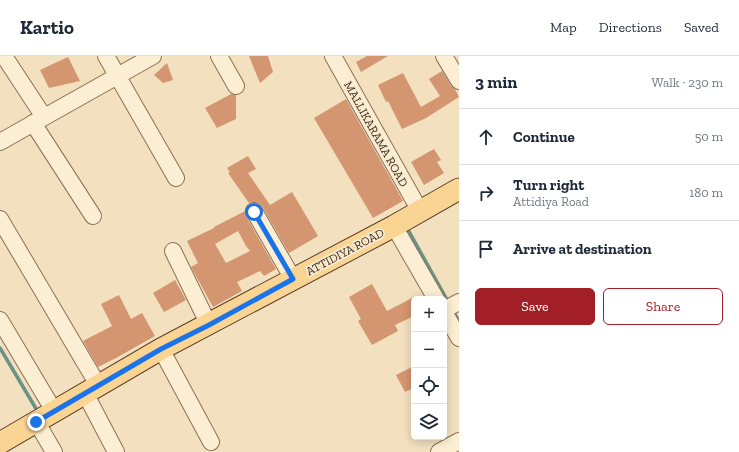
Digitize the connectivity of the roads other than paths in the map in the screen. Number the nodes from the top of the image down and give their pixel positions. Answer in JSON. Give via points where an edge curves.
{"nodes":[{"id":1,"x":4,"y":56,"type":"edge"},
{"id":2,"x":106,"y":56,"type":"edge"},
{"id":3,"x":153,"y":56,"type":"edge"},
{"id":4,"x":219,"y":56,"type":"edge"},
{"id":5,"x":333,"y":56,"type":"edge"},
{"id":6,"x":444,"y":56,"type":"edge"},
{"id":7,"x":117,"y":76,"type":"junction"},
{"id":8,"x":459,"y":81,"type":"edge"},
{"id":9,"x":236,"y":86,"type":"dead end"},
{"id":10,"x":38,"y":120,"type":"junction"},
{"id":11,"x":0,"y":142,"type":"edge"},
{"id":12,"x":176,"y":178,"type":"dead end"},
{"id":13,"x":459,"y":189,"type":"edge"},
{"id":14,"x":254,"y":212,"type":"dead end"},
{"id":15,"x":93,"y":216,"type":"dead end"},
{"id":16,"x":0,"y":219,"type":"edge"},
{"id":17,"x":405,"y":220,"type":"junction"},
{"id":18,"x":173,"y":251,"type":"dead end"},
{"id":19,"x":293,"y":279,"type":"junction"},
{"id":20,"x":435,"y":296,"type":"edge"},
{"id":21,"x":459,"y":302,"type":"edge"},
{"id":22,"x":447,"y":309,"type":"edge"},
{"id":23,"x":447,"y":316,"type":"edge"},
{"id":24,"x":0,"y":320,"type":"edge"},
{"id":25,"x":209,"y":325,"type":"junction"},
{"id":26,"x":459,"y":338,"type":"edge"},
{"id":27,"x":161,"y":349,"type":"junction"},
{"id":28,"x":91,"y":389,"type":"junction"},
{"id":29,"x":45,"y":416,"type":"junction"},
{"id":30,"x":459,"y":441,"type":"edge"},
{"id":31,"x":211,"y":442,"type":"dead end"},
{"id":32,"x":3,"y":445,"type":"edge"},
{"id":33,"x":54,"y":452,"type":"edge"},
{"id":34,"x":116,"y":452,"type":"edge"},
{"id":35,"x":439,"y":452,"type":"edge"}],
"edges":[{"from":1,"to":10,"type":"street"},
{"from":2,"to":7,"type":"street"},
{"from":3,"to":7,"type":"street"},
{"from":4,"to":9,"type":"street"},
{"from":5,"to":17,"type":"street","name":"MALLIKARAMA ROAD"},
{"from":6,"to":8,"type":"street"},
{"from":7,"to":10,"type":"street"},
{"from":7,"to":12,"type":"street"},
{"from":10,"to":11,"type":"street"},
{"from":10,"to":15,"type":"street"},
{"from":13,"to":17,"type":"main road","name":"ATTIDIYA ROAD"},
{"from":14,"to":19,"type":"street"},
{"from":16,"to":28,"type":"street"},
{"from":17,"to":19,"type":"main road","name":"ATTIDIYA ROAD"},
{"from":17,"to":20,"type":"street","name":"MALLIKARAMA ROAD"},
{"from":18,"to":25,"type":"street"},
{"from":19,"to":25,"type":"main road","name":"ATTIDIYA ROAD"},
{"from":21,"to":22,"type":"street"},
{"from":23,"to":26,"type":"street"},
{"from":24,"to":29,"type":"street"},
{"from":25,"to":27,"type":"main road","name":"ATTIDIYA ROAD"},
{"from":27,"to":28,"type":"main road","name":"ATTIDIYA ROAD"},
{"from":27,"to":31,"type":"street"},
{"from":28,"to":29,"type":"main road","name":"ATTIDIYA ROAD"},
{"from":28,"to":34,"type":"street"},
{"from":29,"to":32,"type":"main road","name":"ATTIDIYA ROAD"},
{"from":29,"to":33,"type":"street"},
{"from":30,"to":35,"type":"street"}]}
